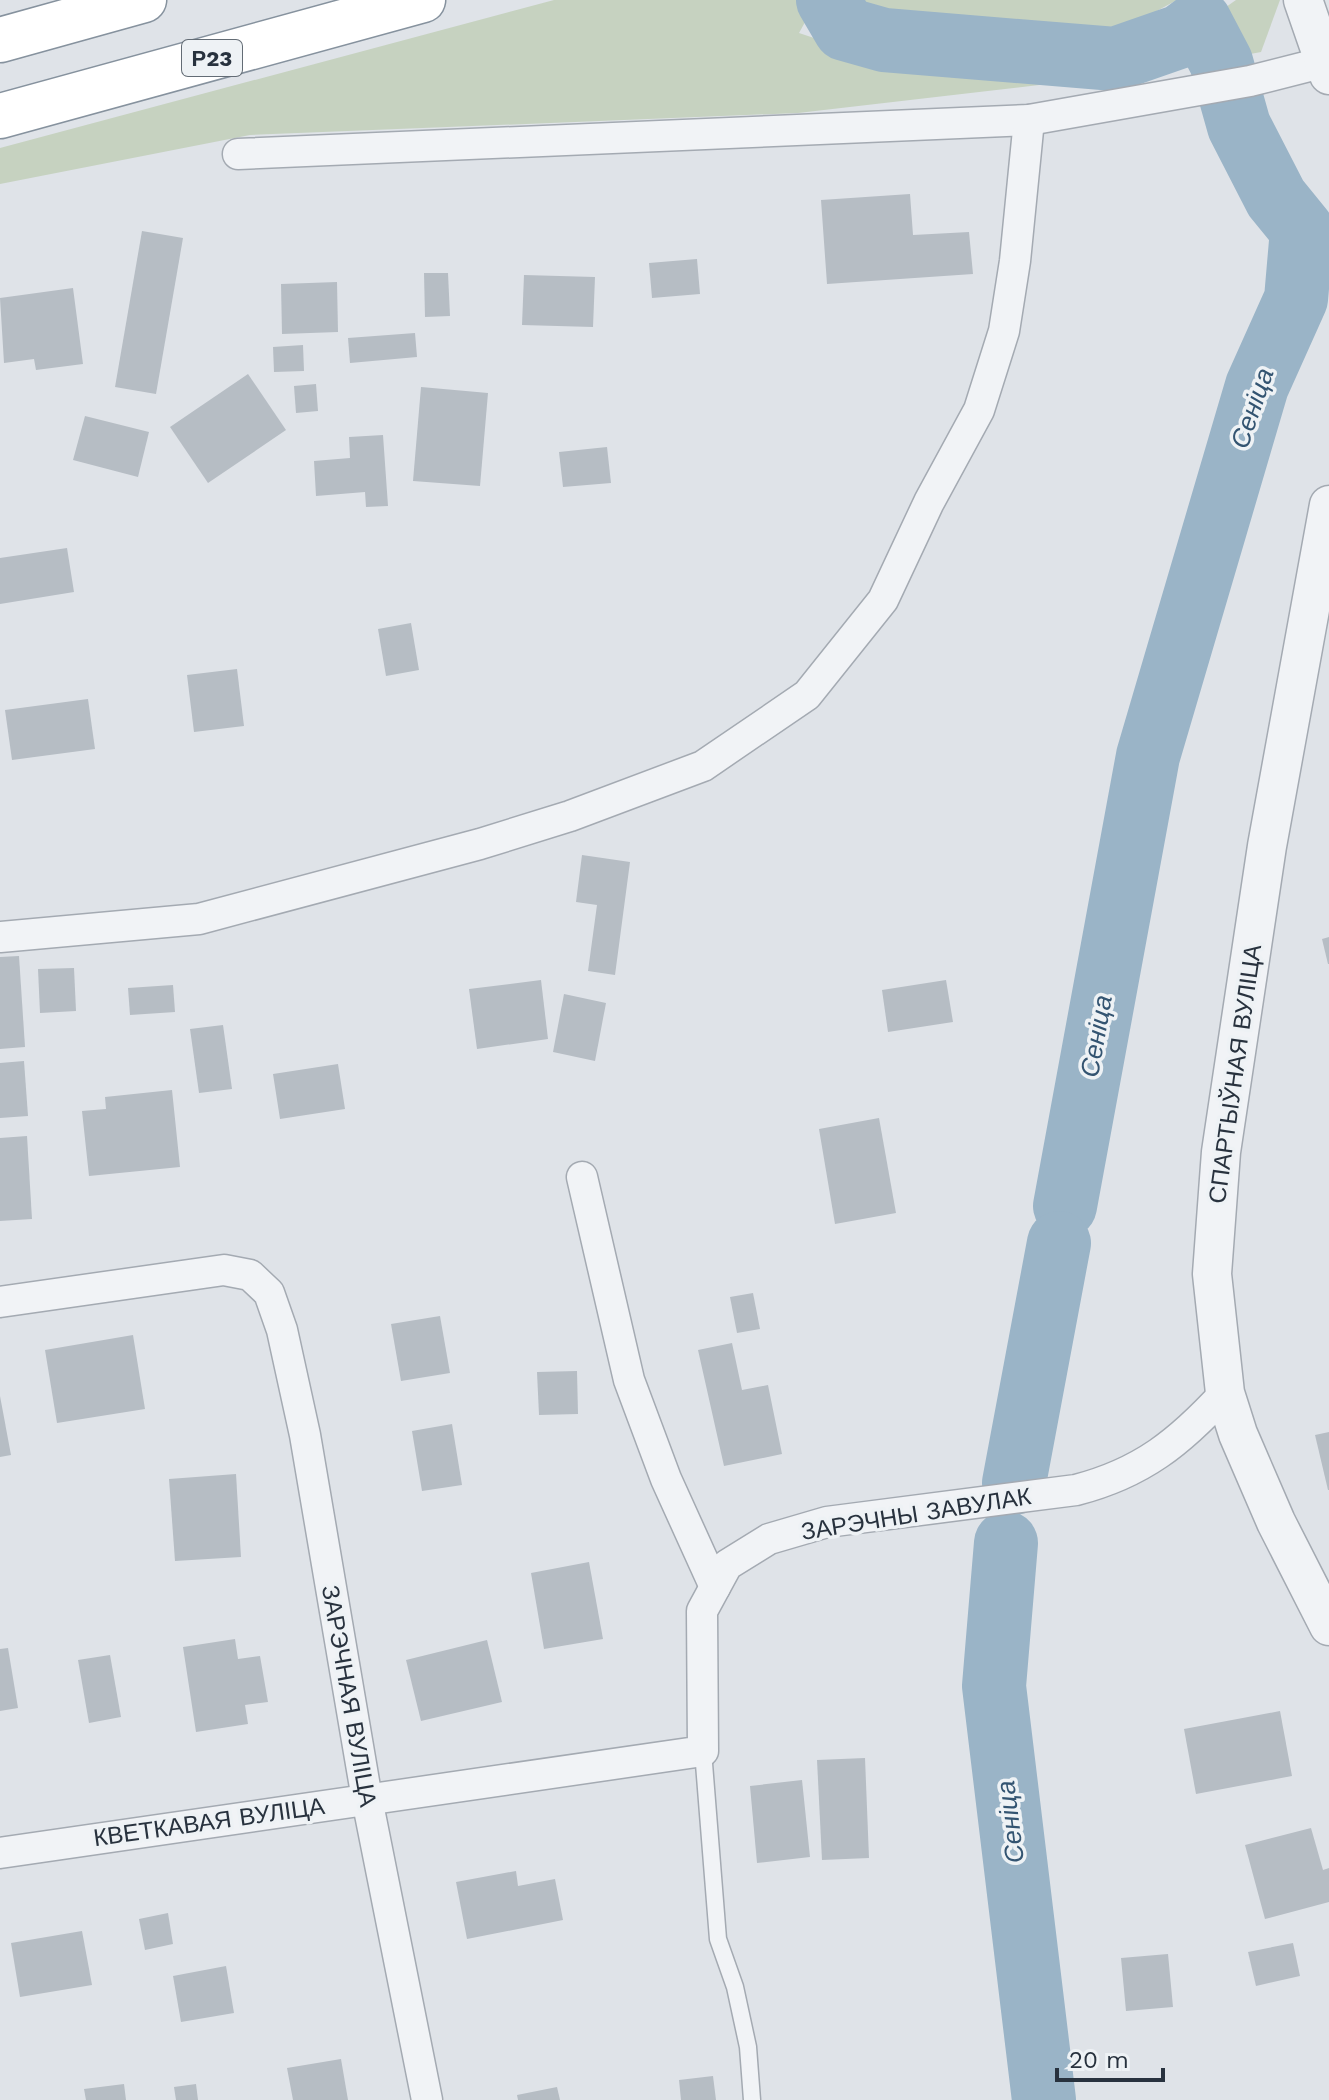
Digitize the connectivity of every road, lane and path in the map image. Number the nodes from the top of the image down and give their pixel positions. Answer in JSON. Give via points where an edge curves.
{"nodes":[{"id":1,"x":144,"y":0,"type":"edge"},
{"id":2,"x":423,"y":0,"type":"edge"},
{"id":3,"x":1303,"y":0,"type":"edge"},
{"id":4,"x":0,"y":40,"type":"edge"},
{"id":5,"x":1328,"y":66,"type":"edge"},
{"id":6,"x":0,"y":116,"type":"edge"},
{"id":7,"x":1029,"y":120,"type":"junction"},
{"id":8,"x":238,"y":154,"type":"dead end"},
{"id":9,"x":1329,"y":505,"type":"edge"},
{"id":10,"x":0,"y":937,"type":"edge"},
{"id":11,"x":582,"y":1177,"type":"dead end"},
{"id":12,"x":0,"y":1302,"type":"edge"},
{"id":13,"x":1225,"y":1393,"type":"junction"},
{"id":14,"x":715,"y":1587,"type":"junction"},
{"id":15,"x":1329,"y":1626,"type":"edge"},
{"id":16,"x":703,"y":1751,"type":"junction"},
{"id":17,"x":367,"y":1799,"type":"junction"},
{"id":18,"x":0,"y":1853,"type":"edge"},
{"id":19,"x":427,"y":2100,"type":"edge"},
{"id":20,"x":752,"y":2100,"type":"edge"}],
"edges":[{"from":1,"to":4,"type":"highway"},
{"from":2,"to":6,"type":"highway","number":"Р23"},
{"from":3,"to":5,"type":"street"},
{"from":5,"to":7,"type":"street"},
{"from":7,"to":8,"type":"street"},
{"from":7,"to":10,"type":"street","via":[[1004,331],[979,410],[883,600],[807,695],[703,766],[480,844],[199,919]]},
{"from":9,"to":13,"type":"street","name":"СПАРТЫЎНАЯ ВУЛІЦА","via":[[1267,846],[1221,1152],[1212,1274]]},
{"from":11,"to":14,"type":"street","via":[[629,1380]]},
{"from":12,"to":17,"type":"street","name":"ЗАРЭЧНАЯ ВУЛІЦА","via":[[224,1270],[250,1275],[269,1293],[305,1435]]},
{"from":13,"to":14,"type":"street","name":"ЗАРЭЧНЫ ЗАВУЛАК","via":[[1164,1452],[1114,1480],[1076,1490],[827,1522],[769,1539],[727,1565]]},
{"from":13,"to":15,"type":"street","name":"СПАРТЫЎНАЯ ВУЛІЦА","via":[[1276,1522]]},
{"from":14,"to":16,"type":"street","name":"ЗАРЭЧНЫ ЗАВУЛАК","via":[[702,1611]]},
{"from":16,"to":17,"type":"street","name":"КВЕТКАВАЯ ВУЛІЦА"},
{"from":16,"to":20,"type":"lane","via":[[718,1939],[748,2047]]},
{"from":17,"to":18,"type":"street","name":"КВЕТКАВАЯ ВУЛІЦА"},
{"from":17,"to":19,"type":"street","name":"ЗАРЭЧНАЯ ВУЛІЦА"}]}
